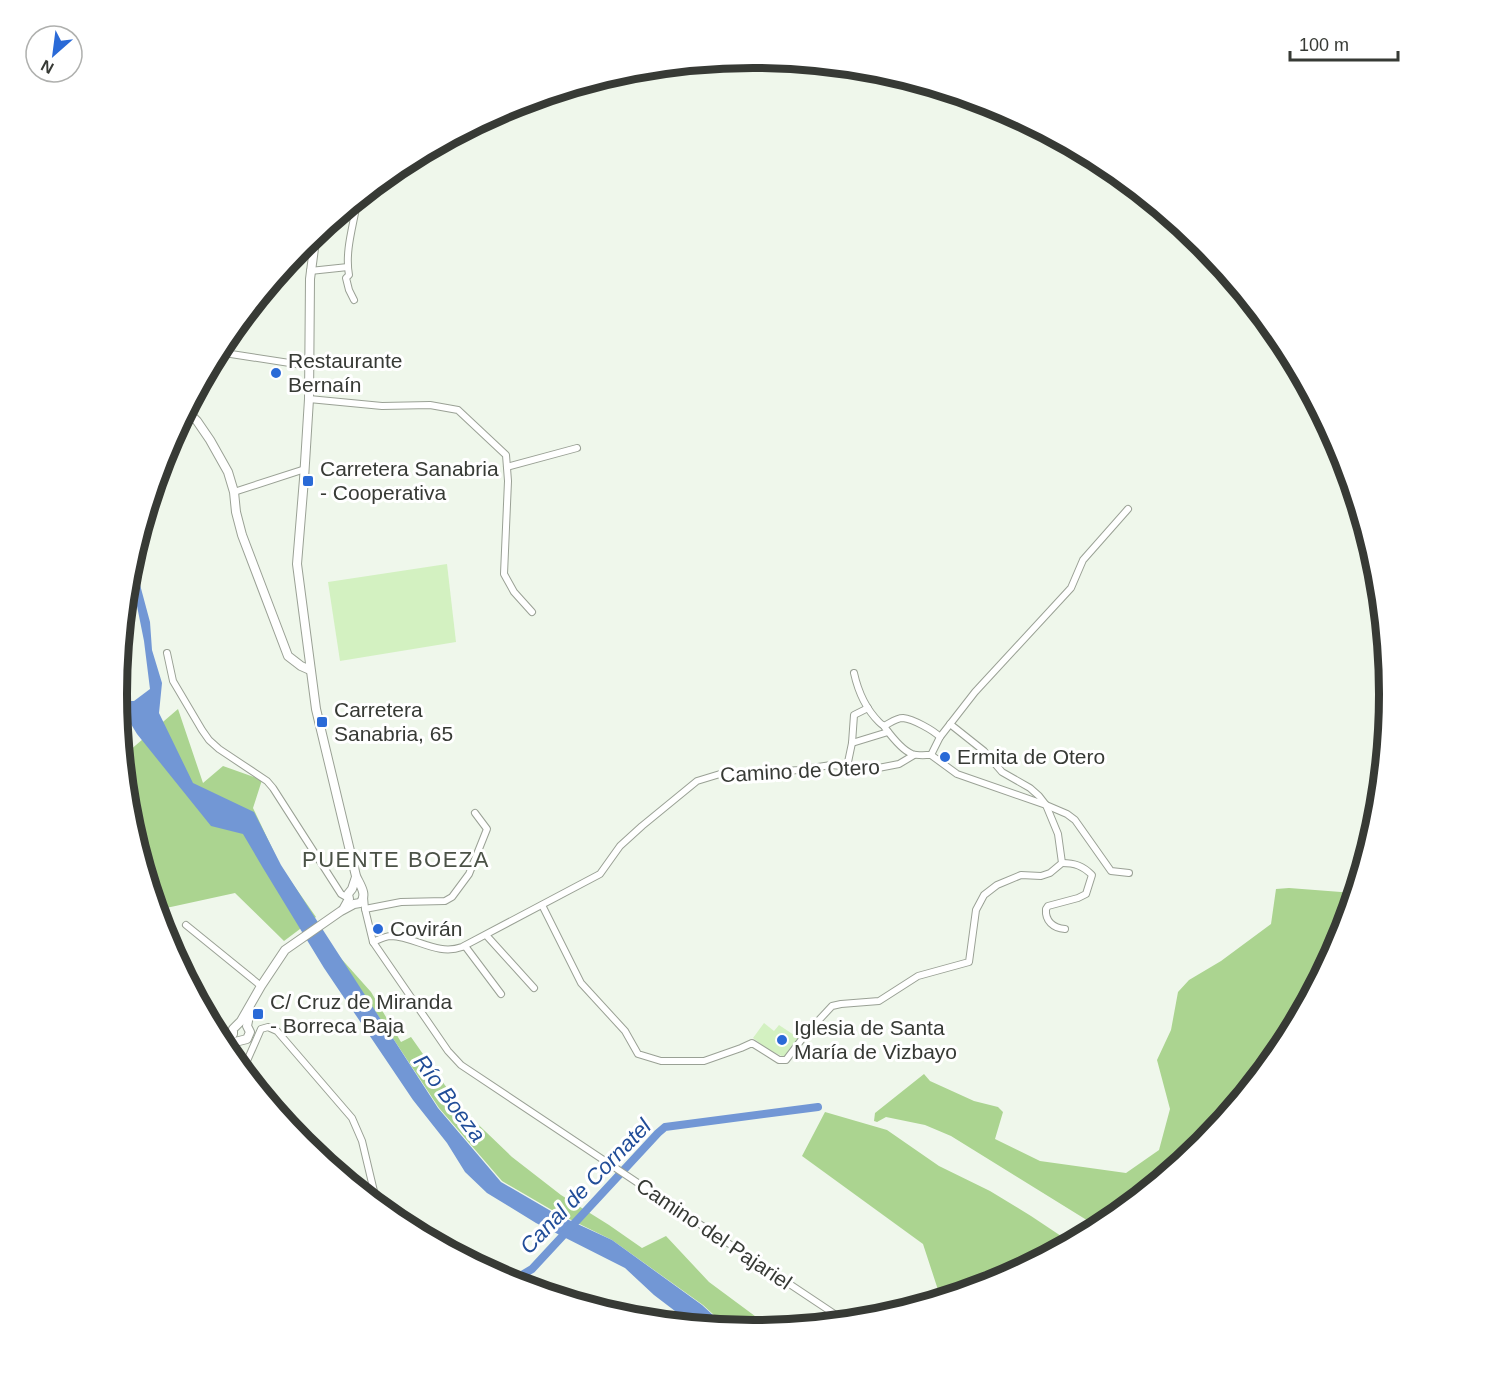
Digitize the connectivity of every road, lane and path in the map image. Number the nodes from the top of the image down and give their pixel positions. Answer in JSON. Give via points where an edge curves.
{"nodes":[{"id":1,"x":356,"y":210,"type":"edge"},
{"id":2,"x":314,"y":248,"type":"edge"},
{"id":3,"x":348,"y":267,"type":"junction"},
{"id":4,"x":310,"y":271,"type":"junction"},
{"id":5,"x":354,"y":300,"type":"dead end"},
{"id":6,"x":228,"y":354,"type":"edge"},
{"id":7,"x":309,"y":366,"type":"junction"},
{"id":8,"x":309,"y":399,"type":"junction"},
{"id":9,"x":192,"y":416,"type":"edge"},
{"id":10,"x":577,"y":448,"type":"dead end"},
{"id":11,"x":507,"y":467,"type":"junction"},
{"id":12,"x":305,"y":469,"type":"junction"},
{"id":13,"x":234,"y":492,"type":"junction"},
{"id":14,"x":1128,"y":509,"type":"dead end"},
{"id":15,"x":532,"y":612,"type":"dead end"},
{"id":16,"x":167,"y":653,"type":"dead end"},
{"id":17,"x":310,"y":670,"type":"junction"},
{"id":18,"x":854,"y":673,"type":"dead end"},
{"id":19,"x":867,"y":708,"type":"junction"},
{"id":20,"x":950,"y":724,"type":"junction"},
{"id":21,"x":884,"y":727,"type":"junction"},
{"id":22,"x":940,"y":737,"type":"junction"},
{"id":23,"x":852,"y":743,"type":"junction"},
{"id":24,"x":914,"y":755,"type":"junction"},
{"id":25,"x":931,"y":755,"type":"junction"},
{"id":26,"x":849,"y":768,"type":"junction"},
{"id":27,"x":1046,"y":805,"type":"junction"},
{"id":28,"x":475,"y":813,"type":"dead end"},
{"id":29,"x":1062,"y":863,"type":"junction"},
{"id":30,"x":1129,"y":873,"type":"dead end"},
{"id":31,"x":356,"y":898,"type":"junction"},
{"id":32,"x":542,"y":905,"type":"junction"},
{"id":33,"x":186,"y":925,"type":"dead end"},
{"id":34,"x":1065,"y":929,"type":"dead end"},
{"id":35,"x":486,"y":935,"type":"junction"},
{"id":36,"x":373,"y":942,"type":"junction"},
{"id":37,"x":465,"y":946,"type":"junction"},
{"id":38,"x":261,"y":986,"type":"junction"},
{"id":39,"x":534,"y":988,"type":"dead end"},
{"id":40,"x":501,"y":994,"type":"dead end"},
{"id":41,"x":245,"y":1026,"type":"junction"},
{"id":42,"x":259,"y":1033,"type":"junction"},
{"id":43,"x":238,"y":1038,"type":"junction"},
{"id":44,"x":233,"y":1041,"type":"edge"},
{"id":45,"x":252,"y":1046,"type":"junction"},
{"id":46,"x":246,"y":1061,"type":"edge"},
{"id":47,"x":373,"y":1191,"type":"edge"},
{"id":48,"x":834,"y":1314,"type":"edge"}],
"edges":[{"from":1,"to":3,"type":"street"},
{"from":2,"to":4,"type":"street"},
{"from":3,"to":4,"type":"street"},
{"from":3,"to":5,"type":"street","via":[[346,278]]},
{"from":4,"to":7,"type":"street"},
{"from":6,"to":7,"type":"street"},
{"from":7,"to":8,"type":"street"},
{"from":8,"to":11,"type":"street","via":[[458,410],[506,455]]},
{"from":8,"to":12,"type":"street"},
{"from":9,"to":13,"type":"street","via":[[217,451]]},
{"from":10,"to":11,"type":"street"},
{"from":11,"to":15,"type":"street","via":[[504,574]]},
{"from":12,"to":13,"type":"street"},
{"from":12,"to":17,"type":"street","via":[[297,564]]},
{"from":13,"to":17,"type":"street","via":[[242,535],[288,656]]},
{"from":14,"to":20,"type":"street","via":[[1083,560],[1071,588]]},
{"from":16,"to":31,"type":"street","via":[[174,681],[209,740],[267,781],[338,890]]},
{"from":17,"to":31,"type":"street","via":[[356,876]]},
{"from":18,"to":19,"type":"street"},
{"from":19,"to":21,"type":"street"},
{"from":19,"to":23,"type":"street","via":[[854,715]]},
{"from":20,"to":22,"type":"street"},
{"from":20,"to":27,"type":"street"},
{"from":21,"to":22,"type":"street","via":[[904,718]]},
{"from":21,"to":23,"type":"street"},
{"from":21,"to":24,"type":"street"},
{"from":22,"to":25,"type":"street"},
{"from":23,"to":26,"type":"street"},
{"from":24,"to":25,"type":"street"},
{"from":24,"to":26,"type":"street","name":"Camino de Otero","via":[[888,767]]},
{"from":25,"to":27,"type":"street","via":[[957,774]]},
{"from":26,"to":32,"type":"street","name":"Camino de Otero","via":[[831,765],[720,774],[697,781],[620,846],[600,874]]},
{"from":27,"to":29,"type":"street","via":[[1058,834]]},
{"from":27,"to":30,"type":"street","via":[[1076,820],[1111,871]]},
{"from":28,"to":31,"type":"street","via":[[487,830],[469,874],[452,897],[446,901],[401,902]]},
{"from":29,"to":32,"type":"street","via":[[1050,873],[1021,875],[984,895],[976,910],[969,962],[918,976],[879,1001],[832,1006],[786,1059],[779,1060],[752,1043],[704,1061],[661,1061],[638,1054],[625,1031],[581,983]]},
{"from":29,"to":34,"type":"street","via":[[1074,863],[1092,875],[1086,894],[1046,909],[1049,922]]},
{"from":31,"to":36,"type":"street"},
{"from":31,"to":38,"type":"street","via":[[285,950]]},
{"from":32,"to":35,"type":"street","name":"Camino de Otero"},
{"from":33,"to":38,"type":"street"},
{"from":35,"to":37,"type":"street","name":"Camino de Otero"},
{"from":35,"to":39,"type":"street"},
{"from":36,"to":37,"type":"street","name":"Camino de Otero","via":[[390,936],[439,950]]},
{"from":36,"to":48,"type":"street","name":"Camino del Pajariel","via":[[461,1065]]},
{"from":37,"to":40,"type":"street"},
{"from":38,"to":41,"type":"street"},
{"from":41,"to":42,"type":"street"},
{"from":41,"to":43,"type":"street","via":[[233,1029]]},
{"from":41,"to":43,"type":"street","via":[[247,1039]]},
{"from":42,"to":45,"type":"street"},
{"from":42,"to":47,"type":"street","via":[[268,1027],[276,1031],[352,1118],[362,1141]]},
{"from":43,"to":44,"type":"street"},
{"from":43,"to":45,"type":"street"},
{"from":45,"to":46,"type":"street"}]}
